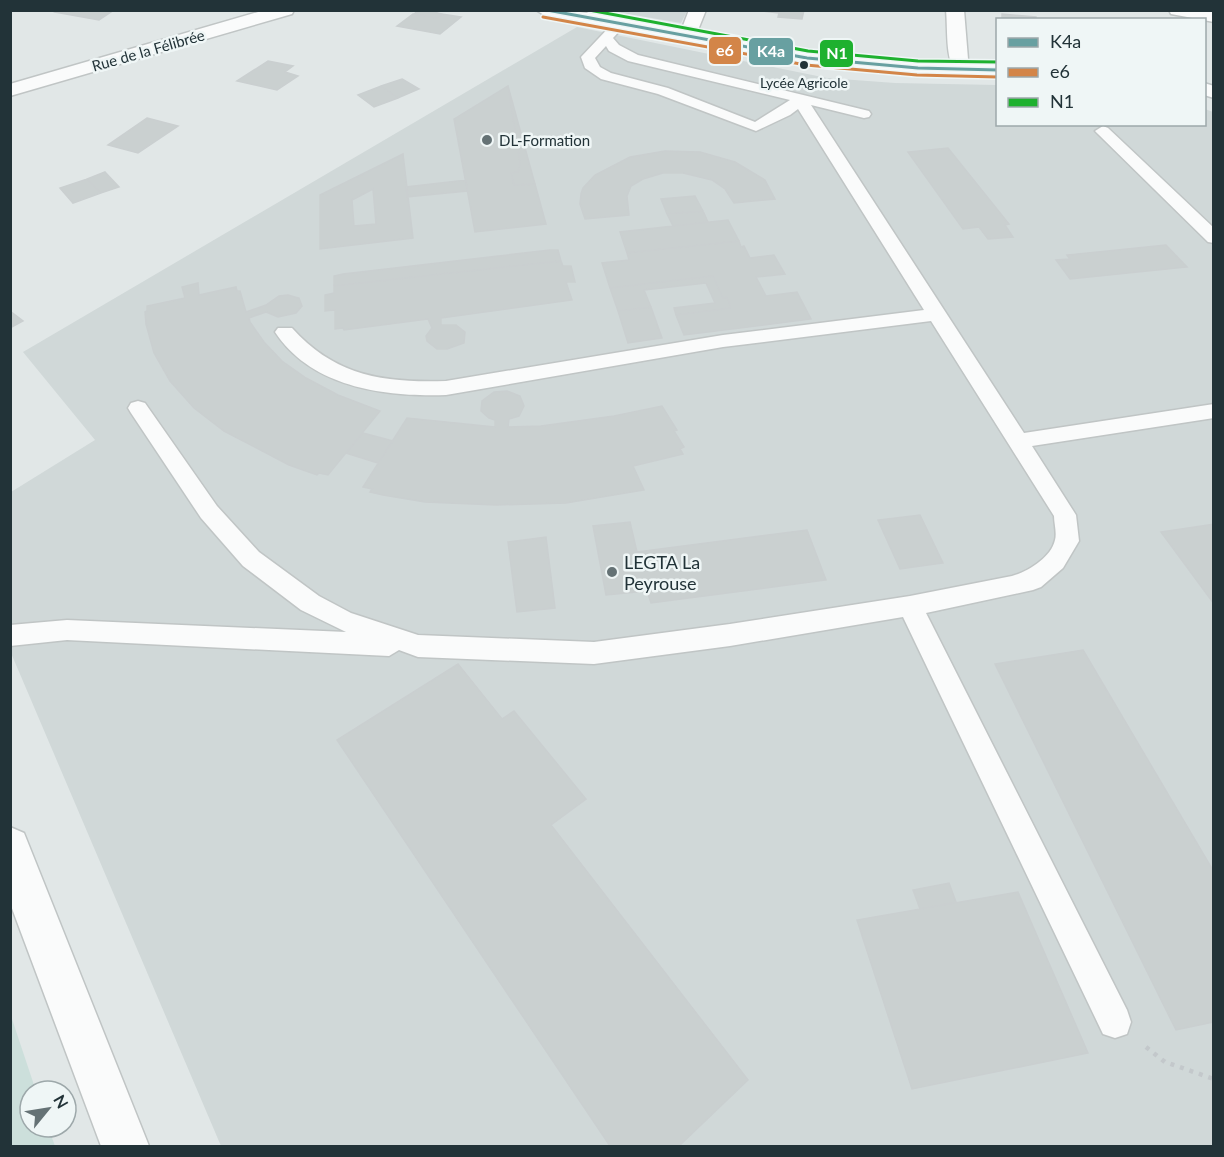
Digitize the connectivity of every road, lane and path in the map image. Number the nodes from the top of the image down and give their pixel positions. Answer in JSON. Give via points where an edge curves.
{"nodes":[{"id":1,"x":286,"y":10,"type":"edge"},
{"id":2,"x":544,"y":10,"type":"edge"},
{"id":3,"x":698,"y":10,"type":"edge"},
{"id":4,"x":955,"y":10,"type":"edge"},
{"id":5,"x":1177,"y":10,"type":"edge"},
{"id":6,"x":1214,"y":17,"type":"edge"},
{"id":7,"x":620,"y":24,"type":"junction"},
{"id":8,"x":688,"y":36,"type":"junction"},
{"id":9,"x":607,"y":39,"type":"junction"},
{"id":10,"x":963,"y":70,"type":"junction"},
{"id":11,"x":996,"y":70,"type":"edge"},
{"id":12,"x":10,"y":90,"type":"edge"},
{"id":13,"x":800,"y":100,"type":"junction"},
{"id":14,"x":864,"y":114,"type":"dead end"},
{"id":15,"x":1103,"y":131,"type":"dead end"},
{"id":16,"x":1214,"y":238,"type":"edge"},
{"id":17,"x":938,"y":314,"type":"junction"},
{"id":18,"x":285,"y":332,"type":"dead end"},
{"id":19,"x":138,"y":408,"type":"dead end"},
{"id":20,"x":1214,"y":411,"type":"edge"},
{"id":21,"x":1019,"y":441,"type":"junction"},
{"id":22,"x":910,"y":606,"type":"junction"},
{"id":23,"x":10,"y":636,"type":"edge"},
{"id":24,"x":418,"y":646,"type":"junction"},
{"id":25,"x":10,"y":847,"type":"edge"},
{"id":26,"x":1115,"y":1022,"type":"joint"},
{"id":27,"x":1214,"y":1079,"type":"edge"},
{"id":28,"x":125,"y":1146,"type":"edge"}],
"edges":[{"from":1,"to":12,"type":"street","name":"Rue de la Félibrée"},
{"from":2,"to":7,"type":"street"},
{"from":3,"to":8,"type":"street"},
{"from":4,"to":10,"type":"street"},
{"from":5,"to":6,"type":"street"},
{"from":7,"to":8,"type":"street"},
{"from":7,"to":9,"type":"lane"},
{"from":8,"to":10,"type":"street","via":[[828,60]]},
{"from":9,"to":13,"type":"lane","via":[[614,48],[633,58]]},
{"from":9,"to":13,"type":"lane","via":[[588,57],[595,70],[756,127]]},
{"from":10,"to":11,"type":"street"},
{"from":13,"to":14,"type":"lane"},
{"from":13,"to":17,"type":"lane"},
{"from":15,"to":16,"type":"lane"},
{"from":17,"to":18,"type":"lane","via":[[723,341],[418,390],[376,386],[313,361]]},
{"from":17,"to":21,"type":"lane"},
{"from":19,"to":24,"type":"lane","via":[[209,512],[251,559],[310,603],[343,621]]},
{"from":20,"to":21,"type":"lane"},
{"from":21,"to":22,"type":"lane","via":[[1065,515],[1067,541],[1055,561],[1033,580]]},
{"from":22,"to":24,"type":"lane","via":[[594,653]]},
{"from":22,"to":26,"type":"lane"},
{"from":23,"to":24,"type":"lane","via":[[68,630]]},
{"from":25,"to":28,"type":"street"},
{"from":26,"to":27,"type":"path","via":[[1165,1062]]}]}
